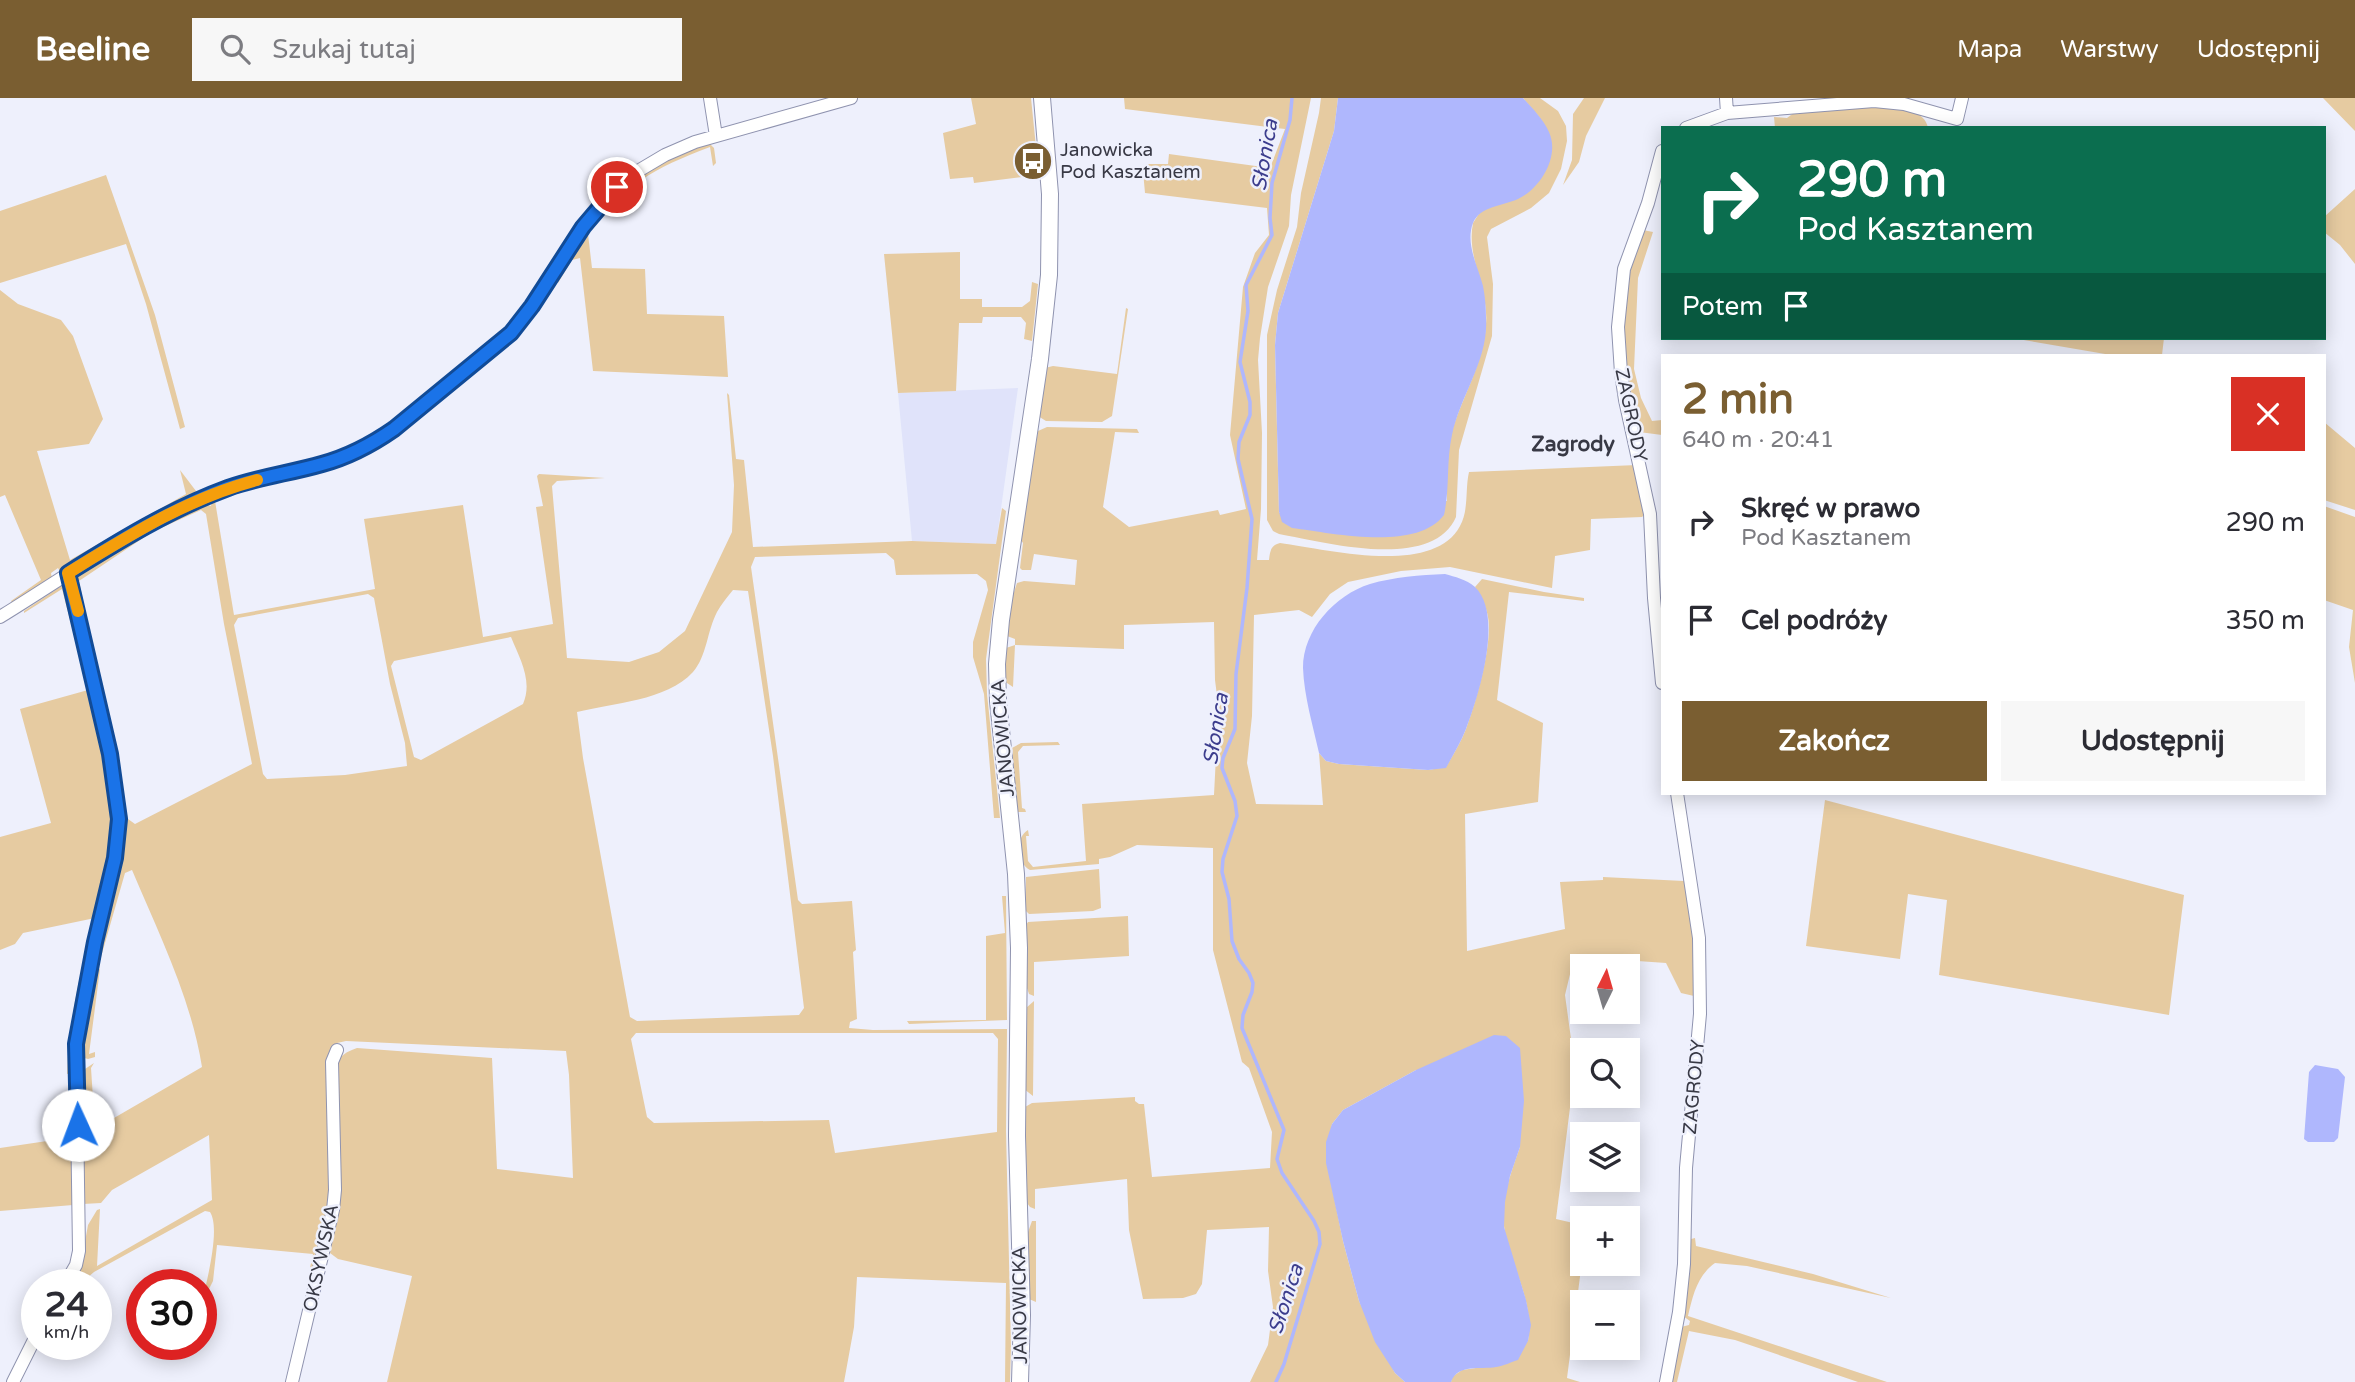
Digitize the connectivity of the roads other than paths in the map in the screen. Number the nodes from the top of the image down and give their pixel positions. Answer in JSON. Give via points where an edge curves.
{"nodes":[{"id":1,"x":710,"y":98,"type":"edge"},
{"id":2,"x":851,"y":98,"type":"edge"},
{"id":3,"x":1042,"y":98,"type":"edge"},
{"id":4,"x":1727,"y":98,"type":"edge"},
{"id":5,"x":1962,"y":98,"type":"edge"},
{"id":6,"x":1727,"y":113,"type":"junction"},
{"id":7,"x":1691,"y":126,"type":"edge"},
{"id":8,"x":716,"y":136,"type":"junction"},
{"id":9,"x":1661,"y":155,"type":"edge"},
{"id":10,"x":68,"y":573,"type":"junction"},
{"id":11,"x":0,"y":617,"type":"edge"},
{"id":12,"x":1661,"y":672,"type":"edge"},
{"id":13,"x":1677,"y":795,"type":"edge"},
{"id":14,"x":337,"y":1050,"type":"dead end"},
{"id":15,"x":74,"y":1269,"type":"edge"},
{"id":16,"x":24,"y":1360,"type":"edge"},
{"id":17,"x":13,"y":1382,"type":"edge"},
{"id":18,"x":292,"y":1382,"type":"edge"},
{"id":19,"x":1020,"y":1382,"type":"edge"},
{"id":20,"x":1666,"y":1382,"type":"edge"}],
"edges":[{"from":1,"to":8,"type":"street"},
{"from":2,"to":8,"type":"street"},
{"from":3,"to":19,"type":"street","name":"JANOWICKA","via":[[1050,194],[1049,275],[997,664],[1019,948]]},
{"from":4,"to":6,"type":"street"},
{"from":5,"to":6,"type":"street","via":[[1957,119],[1883,101]]},
{"from":6,"to":7,"type":"street"},
{"from":8,"to":10,"type":"street","via":[[665,155],[617,187],[583,227],[511,333],[374,443],[333,461],[203,498]]},
{"from":9,"to":12,"type":"street","name":"ZAGRODY","via":[[1624,269],[1618,327],[1625,400],[1650,514]]},
{"from":10,"to":11,"type":"street"},
{"from":10,"to":15,"type":"street","via":[[110,754],[119,819],[76,1044],[79,1251]]},
{"from":13,"to":20,"type":"street","name":"ZAGRODY","via":[[1699,938],[1700,1014],[1686,1168],[1684,1265]]},
{"from":14,"to":18,"type":"street","name":"OKSYWSKA","via":[[332,1062],[333,1210]]},
{"from":16,"to":17,"type":"street"}]}
